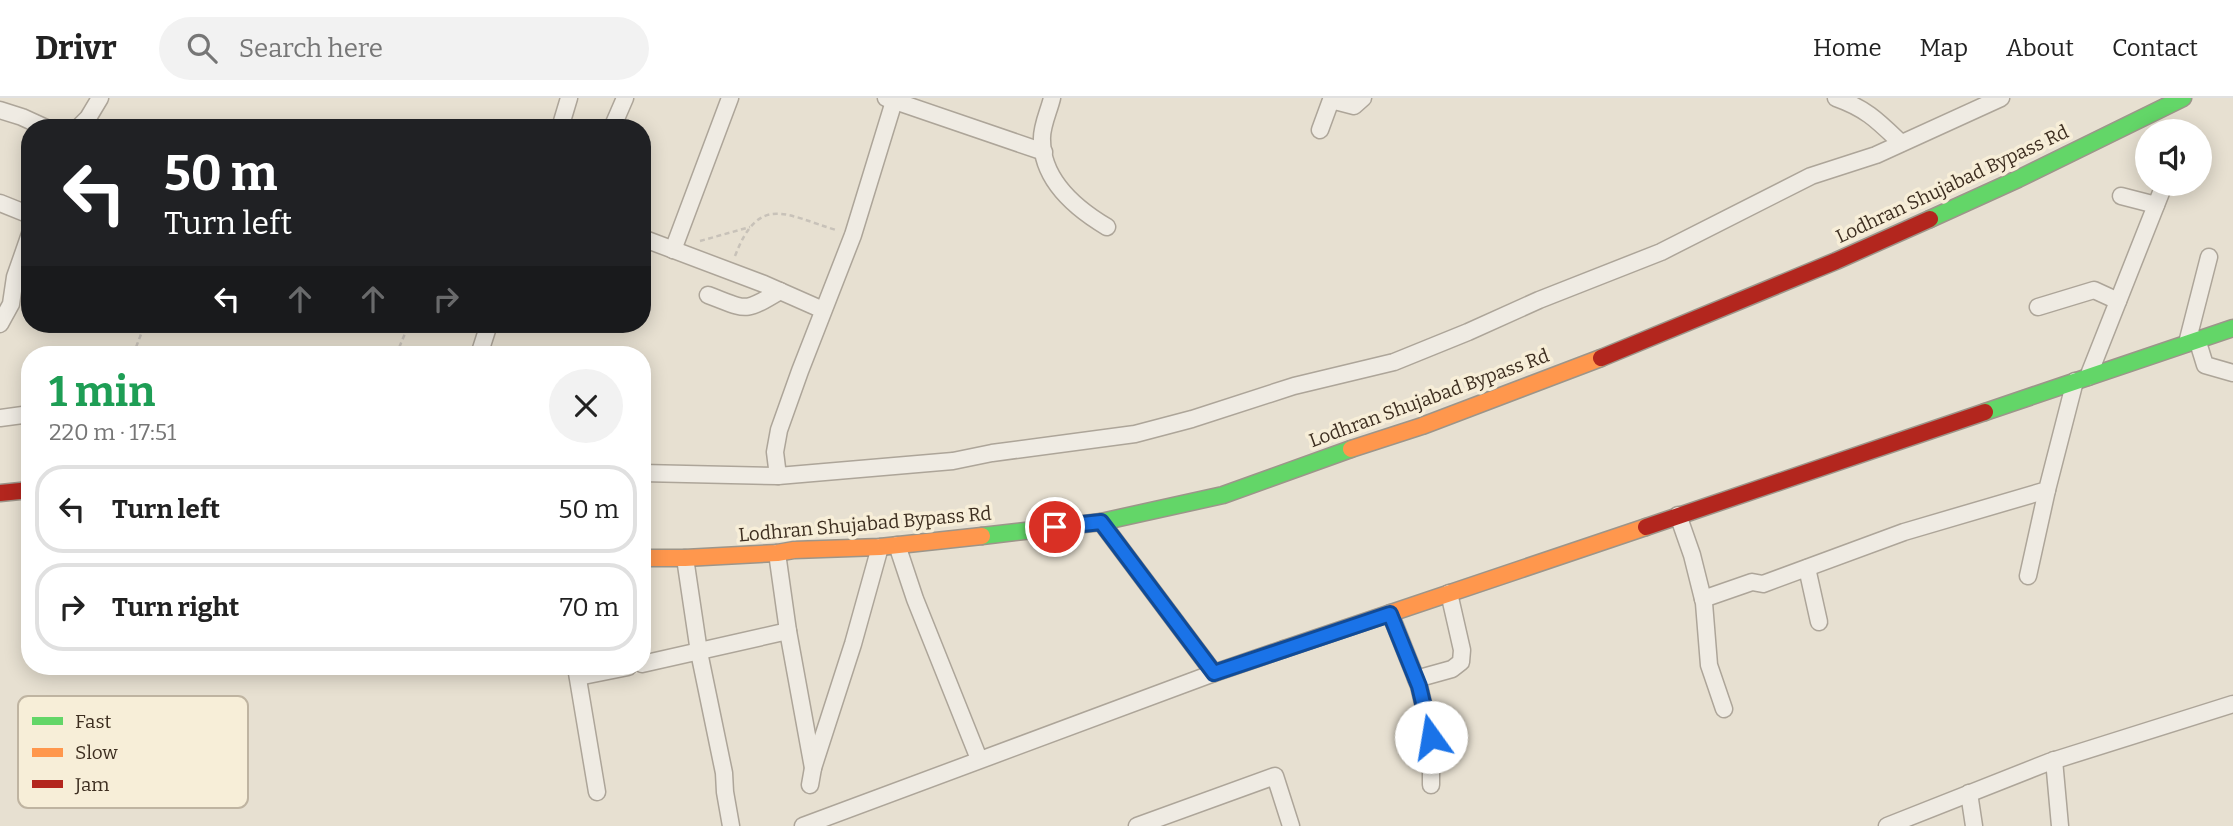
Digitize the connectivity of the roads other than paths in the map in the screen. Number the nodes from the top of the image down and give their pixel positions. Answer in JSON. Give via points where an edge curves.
{"nodes":[{"id":1,"x":100,"y":98,"type":"edge"},
{"id":2,"x":569,"y":98,"type":"edge"},
{"id":3,"x":625,"y":98,"type":"edge"},
{"id":4,"x":730,"y":98,"type":"edge"},
{"id":5,"x":1052,"y":98,"type":"edge"},
{"id":6,"x":1363,"y":98,"type":"edge"},
{"id":7,"x":1836,"y":98,"type":"edge"},
{"id":8,"x":2001,"y":98,"type":"edge"},
{"id":9,"x":2183,"y":98,"type":"edge"},
{"id":10,"x":891,"y":99,"type":"edge"},
{"id":11,"x":0,"y":110,"type":"edge"},
{"id":12,"x":26,"y":119,"type":"edge"},
{"id":13,"x":87,"y":119,"type":"edge"},
{"id":14,"x":563,"y":119,"type":"edge"},
{"id":15,"x":616,"y":119,"type":"edge"},
{"id":16,"x":1320,"y":130,"type":"dead end"},
{"id":17,"x":1901,"y":143,"type":"junction"},
{"id":18,"x":1044,"y":152,"type":"junction"},
{"id":19,"x":2121,"y":196,"type":"dead end"},
{"id":20,"x":2160,"y":196,"type":"edge"},
{"id":21,"x":0,"y":203,"type":"edge"},
{"id":22,"x":2156,"y":205,"type":"junction"},
{"id":23,"x":21,"y":211,"type":"edge"},
{"id":24,"x":1107,"y":227,"type":"dead end"},
{"id":25,"x":651,"y":242,"type":"edge"},
{"id":26,"x":673,"y":250,"type":"junction"},
{"id":27,"x":2209,"y":257,"type":"dead end"},
{"id":28,"x":21,"y":260,"type":"edge"},
{"id":29,"x":780,"y":290,"type":"junction"},
{"id":30,"x":708,"y":295,"type":"dead end"},
{"id":31,"x":2119,"y":301,"type":"junction"},
{"id":32,"x":2038,"y":307,"type":"dead end"},
{"id":33,"x":823,"y":310,"type":"junction"},
{"id":34,"x":0,"y":324,"type":"edge"},
{"id":35,"x":2233,"y":328,"type":"edge"},
{"id":36,"x":2192,"y":341,"type":"junction"},
{"id":37,"x":2233,"y":373,"type":"edge"},
{"id":38,"x":2082,"y":379,"type":"junction"},
{"id":39,"x":21,"y":415,"type":"edge"},
{"id":40,"x":0,"y":418,"type":"edge"},
{"id":41,"x":651,"y":473,"type":"edge"},
{"id":42,"x":778,"y":476,"type":"junction"},
{"id":43,"x":2047,"y":490,"type":"junction"},
{"id":44,"x":21,"y":491,"type":"edge"},
{"id":45,"x":0,"y":493,"type":"edge"},
{"id":46,"x":1678,"y":515,"type":"junction"},
{"id":47,"x":1101,"y":522,"type":"junction"},
{"id":48,"x":897,"y":545,"type":"junction"},
{"id":49,"x":880,"y":547,"type":"junction"},
{"id":50,"x":777,"y":552,"type":"junction"},
{"id":51,"x":651,"y":558,"type":"edge"},
{"id":52,"x":685,"y":558,"type":"junction"},
{"id":53,"x":1807,"y":568,"type":"junction"},
{"id":54,"x":2028,"y":576,"type":"dead end"},
{"id":55,"x":1449,"y":593,"type":"junction"},
{"id":56,"x":1703,"y":599,"type":"junction"},
{"id":57,"x":1390,"y":614,"type":"junction"},
{"id":58,"x":1819,"y":622,"type":"dead end"},
{"id":59,"x":788,"y":631,"type":"junction"},
{"id":60,"x":699,"y":652,"type":"junction"},
{"id":61,"x":651,"y":662,"type":"edge"},
{"id":62,"x":1214,"y":673,"type":"junction"},
{"id":63,"x":578,"y":675,"type":"edge"},
{"id":64,"x":1416,"y":679,"type":"junction"},
{"id":65,"x":2233,"y":704,"type":"edge"},
{"id":66,"x":1724,"y":709,"type":"dead end"},
{"id":67,"x":979,"y":759,"type":"junction"},
{"id":68,"x":2054,"y":760,"type":"junction"},
{"id":69,"x":813,"y":768,"type":"junction"},
{"id":70,"x":810,"y":785,"type":"dead end"},
{"id":71,"x":1432,"y":785,"type":"dead end"},
{"id":72,"x":597,"y":792,"type":"dead end"},
{"id":73,"x":1969,"y":793,"type":"junction"},
{"id":74,"x":731,"y":826,"type":"edge"},
{"id":75,"x":803,"y":826,"type":"edge"},
{"id":76,"x":1137,"y":826,"type":"edge"},
{"id":77,"x":1291,"y":826,"type":"edge"},
{"id":78,"x":1887,"y":826,"type":"edge"},
{"id":79,"x":1974,"y":826,"type":"edge"},
{"id":80,"x":2060,"y":826,"type":"edge"}],
"edges":[{"from":1,"to":13,"type":"street"},
{"from":2,"to":14,"type":"street"},
{"from":3,"to":15,"type":"street"},
{"from":4,"to":26,"type":"street"},
{"from":5,"to":18,"type":"street","via":[[1041,138]]},
{"from":6,"to":16,"type":"street","via":[[1354,106],[1331,100]]},
{"from":7,"to":17,"type":"street","via":[[1870,113]]},
{"from":8,"to":17,"type":"street"},
{"from":9,"to":47,"type":"street","name":"Lodhran Shujabad Bypass Rd","via":[[2018,179],[1647,341],[1223,495]]},
{"from":10,"to":18,"type":"street"},
{"from":10,"to":33,"type":"street","via":[[853,235]]},
{"from":11,"to":12,"type":"street"},
{"from":17,"to":42,"type":"street","via":[[1811,177],[1661,252],[1394,362],[1294,386],[1135,434],[953,461]]},
{"from":18,"to":24,"type":"street","via":[[1046,170],[1061,189],[1084,214]]},
{"from":19,"to":22,"type":"street"},
{"from":20,"to":22,"type":"street"},
{"from":21,"to":23,"type":"street"},
{"from":22,"to":31,"type":"street"},
{"from":25,"to":26,"type":"street"},
{"from":26,"to":29,"type":"street"},
{"from":27,"to":36,"type":"street"},
{"from":28,"to":34,"type":"street","via":[[11,304]]},
{"from":29,"to":30,"type":"street","via":[[751,308]]},
{"from":29,"to":33,"type":"street"},
{"from":31,"to":32,"type":"street","via":[[2094,290]]},
{"from":31,"to":38,"type":"street"},
{"from":33,"to":42,"type":"street","via":[[779,430],[775,452]]},
{"from":35,"to":36,"type":"street"},
{"from":36,"to":37,"type":"street","via":[[2205,365]]},
{"from":36,"to":38,"type":"street"},
{"from":38,"to":43,"type":"street"},
{"from":38,"to":46,"type":"street"},
{"from":39,"to":40,"type":"street"},
{"from":41,"to":42,"type":"street"},
{"from":43,"to":53,"type":"street","via":[[1904,532]]},
{"from":43,"to":54,"type":"street"},
{"from":44,"to":45,"type":"street"},
{"from":46,"to":55,"type":"street"},
{"from":46,"to":56,"type":"street"},
{"from":47,"to":48,"type":"street","name":"Lodhran Shujabad Bypass Rd"},
{"from":47,"to":62,"type":"street"},
{"from":48,"to":49,"type":"street","name":"Lodhran Shujabad Bypass Rd"},
{"from":48,"to":67,"type":"street"},
{"from":49,"to":50,"type":"street","name":"Lodhran Shujabad Bypass Rd"},
{"from":49,"to":69,"type":"street"},
{"from":50,"to":52,"type":"street","name":"Lodhran Shujabad Bypass Rd"},
{"from":50,"to":59,"type":"street"},
{"from":51,"to":52,"type":"street","name":"Lodhran Shujabad Bypass Rd"},
{"from":52,"to":60,"type":"street"},
{"from":53,"to":56,"type":"street"},
{"from":53,"to":58,"type":"street"},
{"from":55,"to":57,"type":"street"},
{"from":55,"to":64,"type":"street","via":[[1461,662]]},
{"from":56,"to":66,"type":"street","via":[[1709,665]]},
{"from":57,"to":62,"type":"street"},
{"from":57,"to":64,"type":"street"},
{"from":59,"to":60,"type":"street"},
{"from":59,"to":69,"type":"street"},
{"from":60,"to":61,"type":"street"},
{"from":60,"to":74,"type":"street"},
{"from":62,"to":67,"type":"street"},
{"from":63,"to":72,"type":"street"},
{"from":64,"to":71,"type":"street","via":[[1431,737]]},
{"from":65,"to":68,"type":"street"},
{"from":67,"to":75,"type":"street"},
{"from":68,"to":73,"type":"street"},
{"from":68,"to":80,"type":"street"},
{"from":69,"to":70,"type":"street"},
{"from":73,"to":78,"type":"street"},
{"from":73,"to":79,"type":"street"},
{"from":76,"to":77,"type":"street","via":[[1275,776]]}]}
